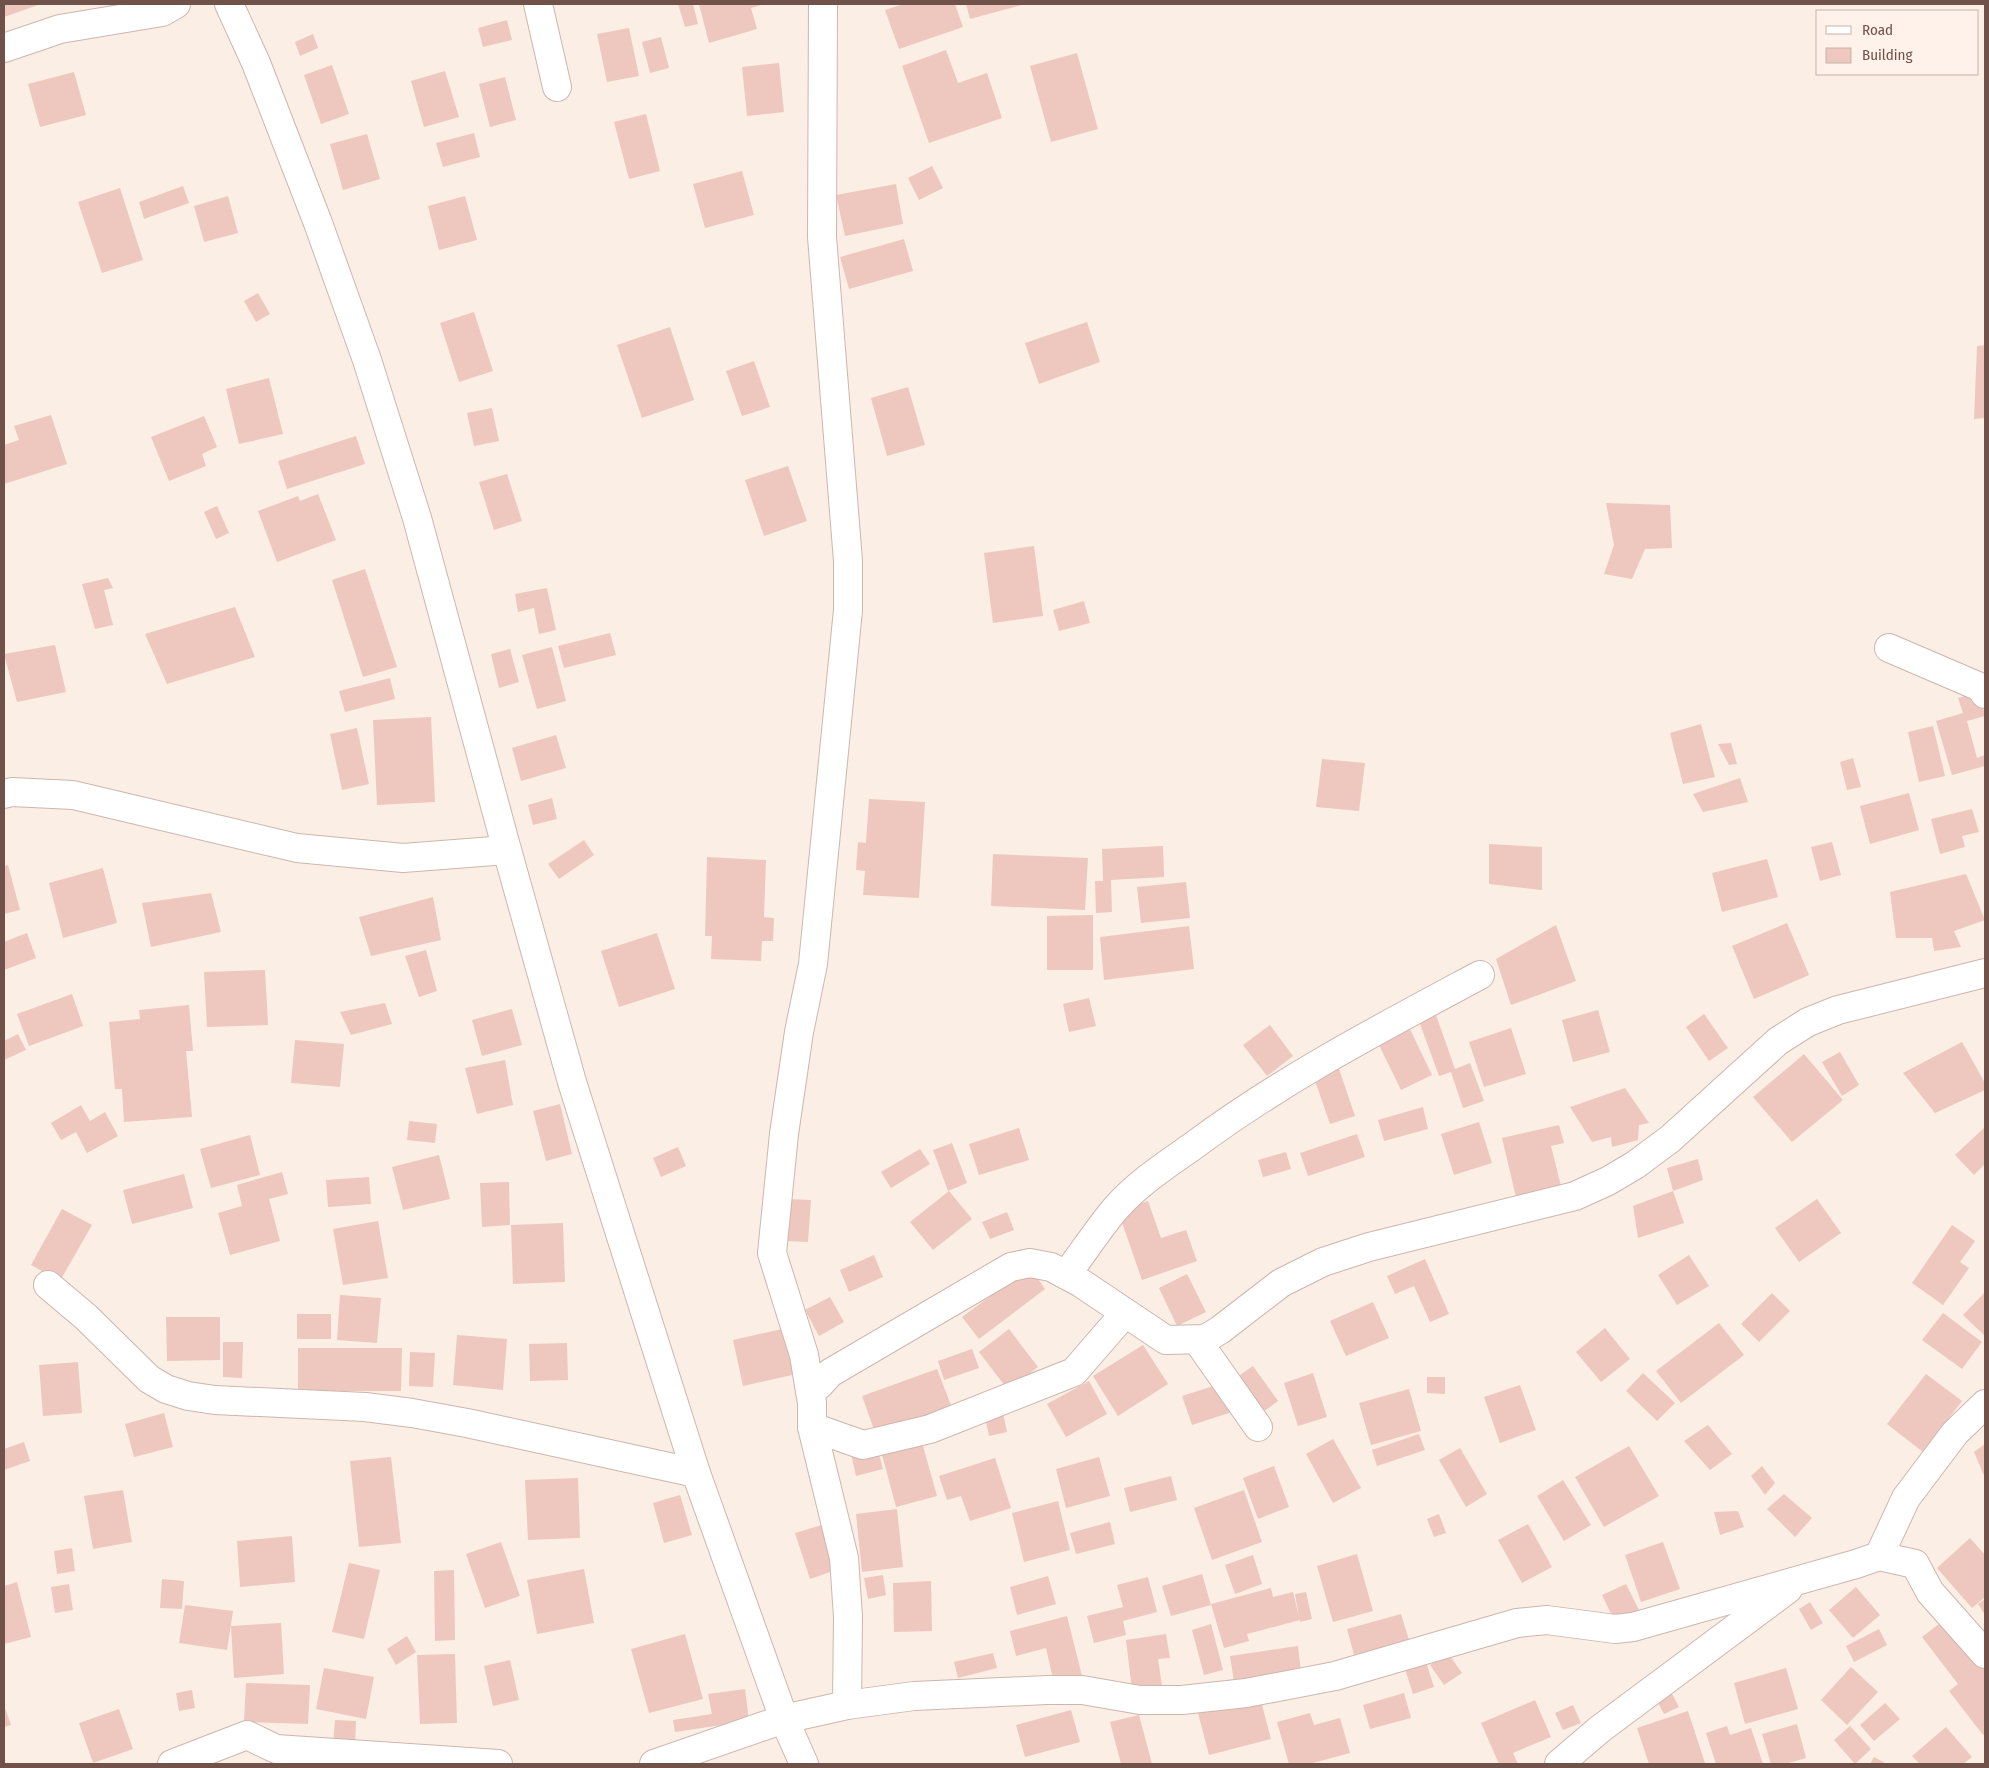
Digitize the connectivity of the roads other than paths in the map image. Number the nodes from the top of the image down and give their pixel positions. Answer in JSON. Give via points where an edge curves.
{"nodes":[{"id":1,"x":176,"y":4,"type":"edge"},
{"id":2,"x":229,"y":4,"type":"edge"},
{"id":3,"x":538,"y":4,"type":"edge"},
{"id":4,"x":823,"y":4,"type":"edge"},
{"id":5,"x":4,"y":48,"type":"edge"},
{"id":6,"x":557,"y":87,"type":"dead end"},
{"id":7,"x":1889,"y":648,"type":"dead end"},
{"id":8,"x":1985,"y":694,"type":"edge"},
{"id":9,"x":4,"y":794,"type":"edge"},
{"id":10,"x":507,"y":850,"type":"junction"},
{"id":11,"x":1985,"y":973,"type":"edge"},
{"id":12,"x":1480,"y":975,"type":"dead end"},
{"id":13,"x":1066,"y":1275,"type":"junction"},
{"id":14,"x":48,"y":1285,"type":"dead end"},
{"id":15,"x":1125,"y":1313,"type":"junction"},
{"id":16,"x":1197,"y":1340,"type":"junction"},
{"id":17,"x":810,"y":1391,"type":"junction"},
{"id":18,"x":1985,"y":1404,"type":"edge"},
{"id":19,"x":812,"y":1427,"type":"junction"},
{"id":20,"x":1258,"y":1427,"type":"dead end"},
{"id":21,"x":696,"y":1472,"type":"junction"},
{"id":22,"x":1880,"y":1556,"type":"junction"},
{"id":23,"x":1800,"y":1580,"type":"junction"},
{"id":24,"x":1985,"y":1654,"type":"edge"},
{"id":25,"x":847,"y":1705,"type":"junction"},
{"id":26,"x":784,"y":1719,"type":"junction"},
{"id":27,"x":172,"y":1764,"type":"edge"},
{"id":28,"x":498,"y":1764,"type":"edge"},
{"id":29,"x":654,"y":1764,"type":"edge"},
{"id":30,"x":804,"y":1764,"type":"edge"},
{"id":31,"x":1559,"y":1764,"type":"edge"}],
"edges":[{"from":1,"to":5,"type":"street","via":[[162,12],[60,29]]},
{"from":2,"to":10,"type":"street","via":[[256,63],[367,360],[417,518]]},
{"from":3,"to":6,"type":"street"},
{"from":4,"to":17,"type":"street","via":[[822,237],[848,561],[848,610],[813,964],[784,1134],[772,1253],[804,1355]]},
{"from":7,"to":8,"type":"street","via":[[1980,687]]},
{"from":9,"to":10,"type":"street","via":[[73,795],[298,848],[403,858]]},
{"from":10,"to":21,"type":"street","via":[[572,1082]]},
{"from":11,"to":16,"type":"street","via":[[1838,1010],[1808,1022],[1778,1041],[1670,1139],[1608,1181],[1575,1196],[1369,1247],[1323,1262],[1281,1283],[1220,1330]]},
{"from":12,"to":13,"type":"street","via":[[1291,1078],[1215,1129],[1142,1183],[1116,1208]]},
{"from":13,"to":15,"type":"street"},
{"from":13,"to":17,"type":"street","via":[[1051,1267],[1030,1263],[1011,1267],[830,1373]]},
{"from":14,"to":21,"type":"street","via":[[149,1379],[188,1396],[412,1413]]},
{"from":15,"to":16,"type":"street","via":[[1166,1340]]},
{"from":15,"to":19,"type":"street","via":[[1074,1372],[930,1429],[863,1445]]},
{"from":16,"to":20,"type":"street"},
{"from":17,"to":19,"type":"street"},
{"from":18,"to":22,"type":"street","via":[[1955,1433],[1906,1498]]},
{"from":19,"to":25,"type":"street","via":[[844,1558],[848,1617]]},
{"from":21,"to":26,"type":"street"},
{"from":22,"to":23,"type":"street"},
{"from":22,"to":24,"type":"street","via":[[1915,1564],[1930,1592]]},
{"from":23,"to":25,"type":"street","via":[[1633,1627],[1615,1629],[1548,1620],[1517,1623],[1335,1676],[1246,1693],[1182,1700],[1140,1700],[1082,1690],[1047,1690],[914,1696]]},
{"from":23,"to":31,"type":"street","via":[[1600,1729]]},
{"from":25,"to":26,"type":"street"},
{"from":26,"to":29,"type":"street"},
{"from":26,"to":30,"type":"street"},
{"from":27,"to":28,"type":"street","via":[[247,1735],[276,1749]]}]}
